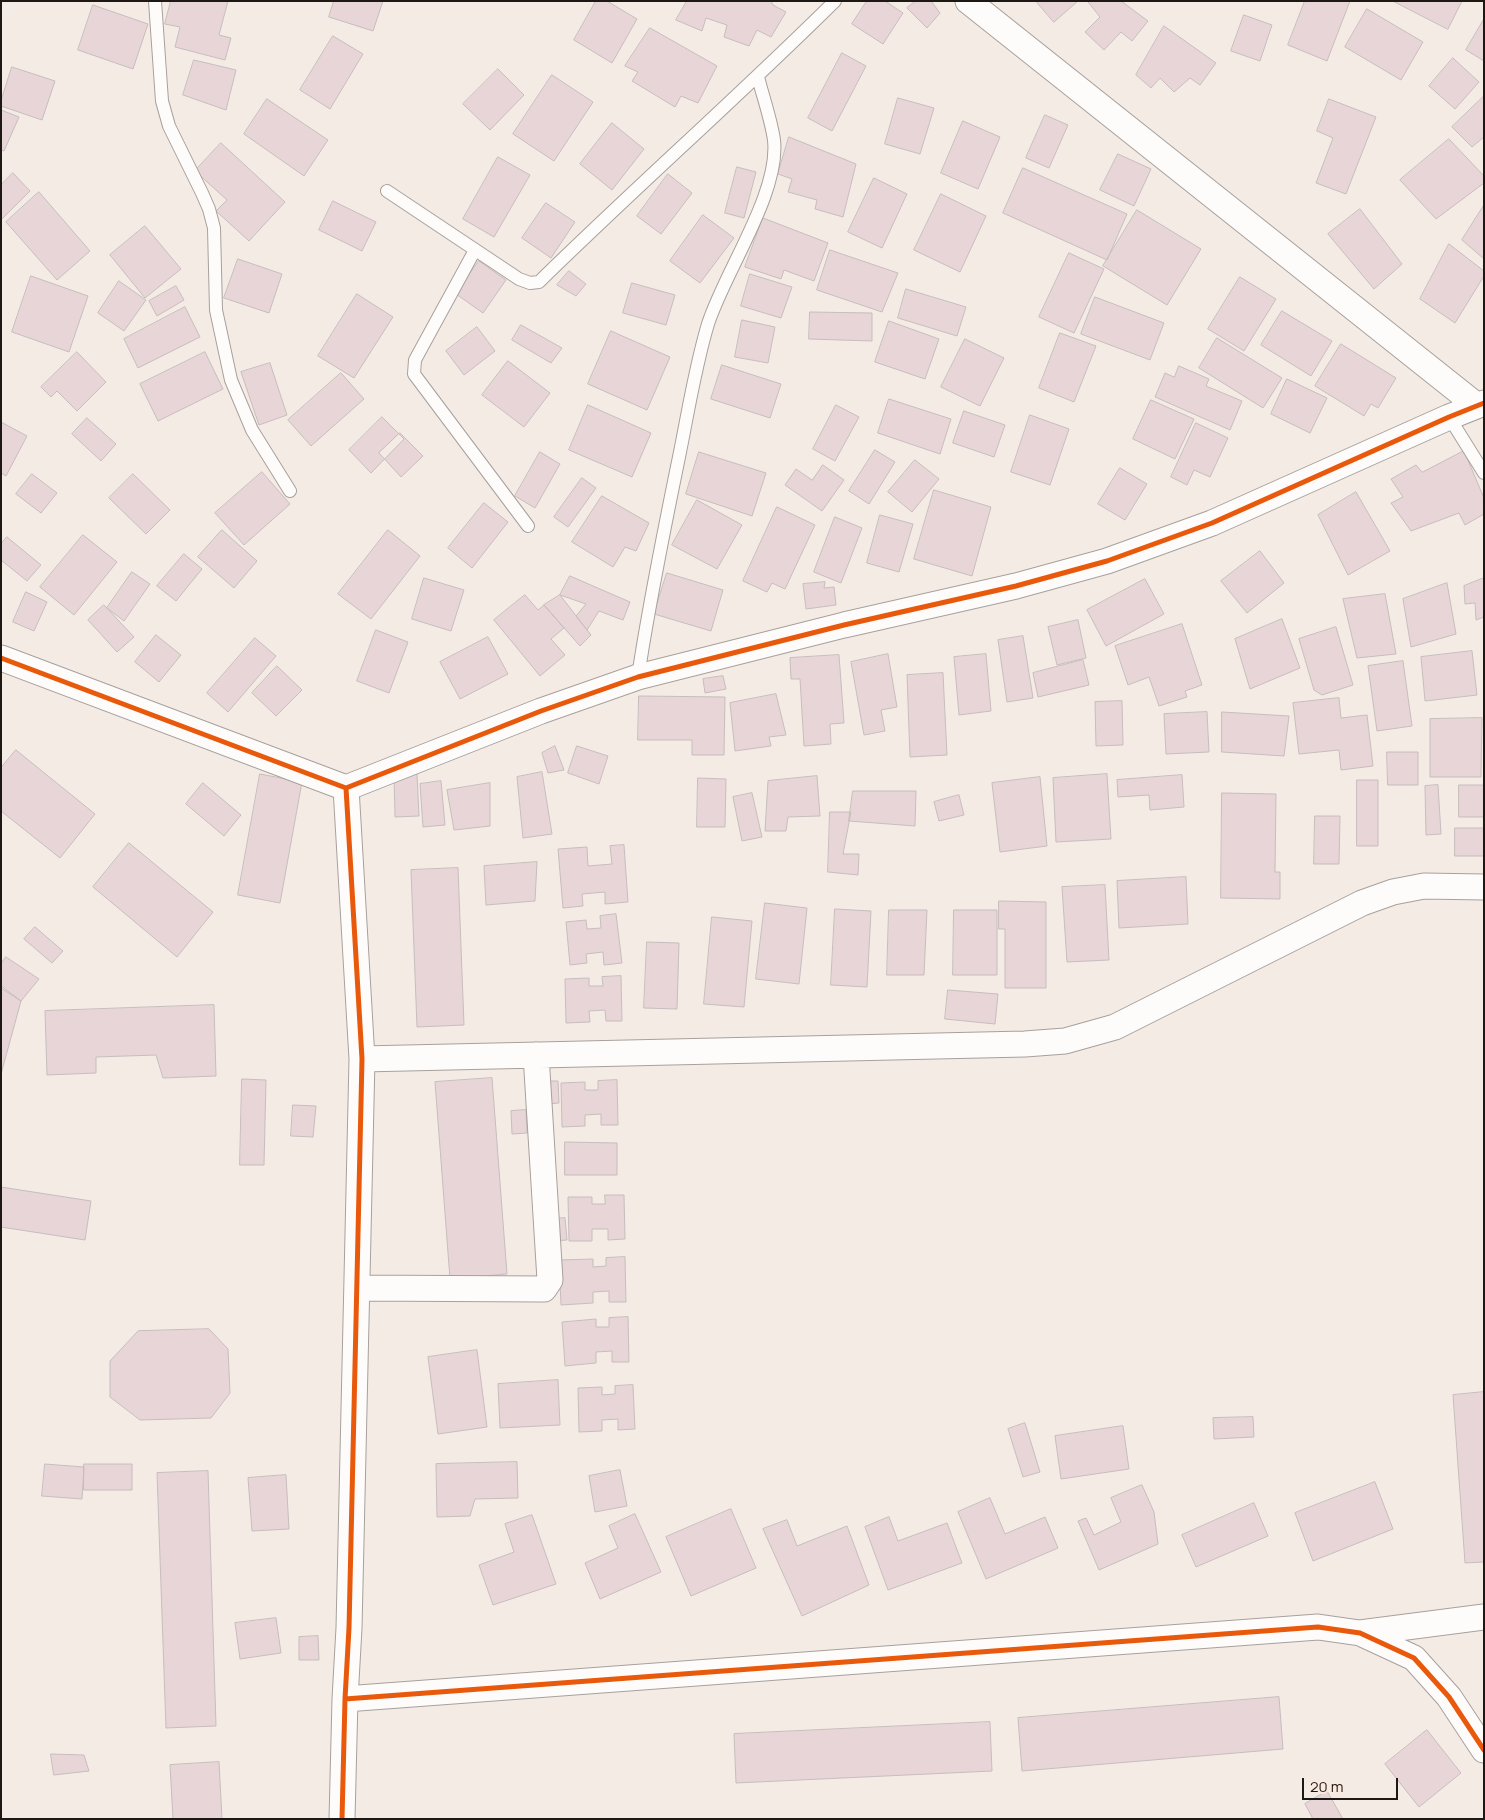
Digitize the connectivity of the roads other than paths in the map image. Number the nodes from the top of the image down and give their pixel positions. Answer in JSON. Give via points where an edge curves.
{"nodes":[{"id":1,"x":155,"y":1,"type":"edge"},
{"id":2,"x":835,"y":1,"type":"edge"},
{"id":3,"x":968,"y":1,"type":"edge"},
{"id":4,"x":758,"y":77,"type":"junction"},
{"id":5,"x":387,"y":191,"type":"dead end"},
{"id":6,"x":475,"y":250,"type":"junction"},
{"id":7,"x":1480,"y":404,"type":"edge"},
{"id":8,"x":1450,"y":417,"type":"junction"},
{"id":9,"x":1484,"y":473,"type":"edge"},
{"id":10,"x":290,"y":491,"type":"dead end"},
{"id":11,"x":528,"y":526,"type":"dead end"},
{"id":12,"x":1,"y":658,"type":"edge"},
{"id":13,"x":638,"y":677,"type":"junction"},
{"id":14,"x":346,"y":788,"type":"junction"},
{"id":15,"x":1484,"y":887,"type":"edge"},
{"id":16,"x":536,"y":1055,"type":"junction"},
{"id":17,"x":362,"y":1059,"type":"junction"},
{"id":18,"x":357,"y":1288,"type":"junction"},
{"id":19,"x":1484,"y":1617,"type":"edge"},
{"id":20,"x":1360,"y":1633,"type":"junction"},
{"id":21,"x":345,"y":1698,"type":"junction"},
{"id":22,"x":1484,"y":1750,"type":"edge"},
{"id":23,"x":342,"y":1819,"type":"edge"}],
"edges":[{"from":1,"to":10,"type":"lane","via":[[162,101],[169,126],[202,193],[214,228],[216,310],[231,380],[252,430]]},
{"from":2,"to":4,"type":"lane"},
{"from":3,"to":7,"type":"street"},
{"from":4,"to":6,"type":"lane","via":[[539,282],[520,279]]},
{"from":4,"to":13,"type":"lane","via":[[774,140],[771,172],[760,207],[708,324],[663,534]]},
{"from":5,"to":6,"type":"lane"},
{"from":6,"to":11,"type":"lane","via":[[415,360],[414,374]]},
{"from":7,"to":8,"type":"street"},
{"from":8,"to":9,"type":"lane"},
{"from":8,"to":13,"type":"street","via":[[1212,523],[1107,562]]},
{"from":12,"to":14,"type":"street"},
{"from":13,"to":14,"type":"street"},
{"from":14,"to":17,"type":"street"},
{"from":15,"to":16,"type":"street","via":[[1424,886],[1362,903],[1115,1027],[1066,1042]]},
{"from":16,"to":17,"type":"street"},
{"from":16,"to":18,"type":"street","via":[[550,1280],[544,1289]]},
{"from":17,"to":18,"type":"street"},
{"from":18,"to":21,"type":"street"},
{"from":19,"to":20,"type":"street"},
{"from":20,"to":21,"type":"street","via":[[1318,1627]]},
{"from":20,"to":22,"type":"street","via":[[1414,1658],[1450,1697]]},
{"from":21,"to":23,"type":"street"}]}
